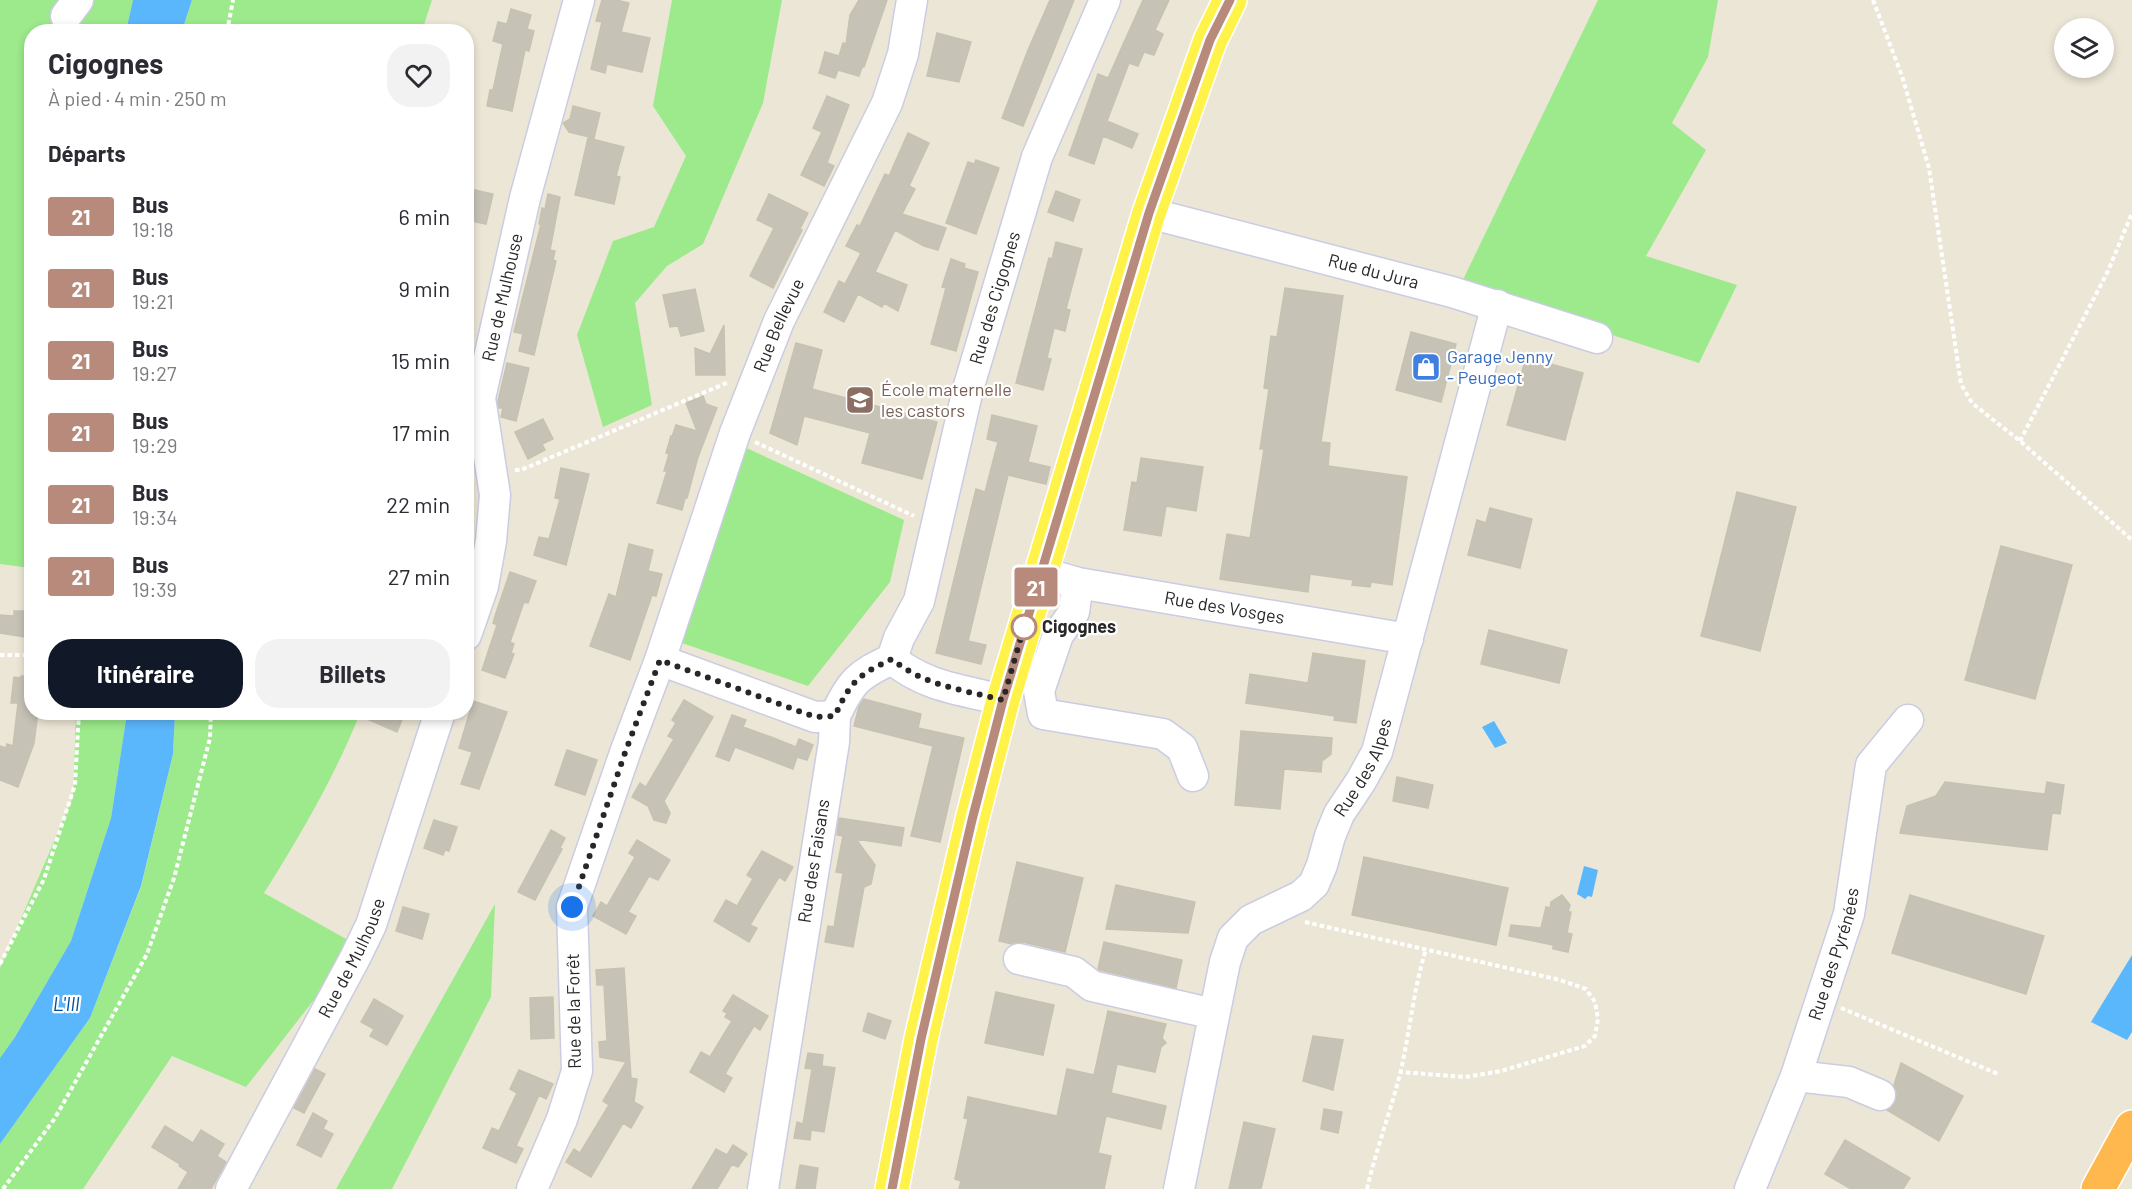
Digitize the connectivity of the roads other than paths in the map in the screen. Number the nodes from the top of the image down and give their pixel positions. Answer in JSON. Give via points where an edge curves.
{"nodes":[{"id":1,"x":579,"y":0,"type":"edge"},
{"id":2,"x":912,"y":0,"type":"edge"},
{"id":3,"x":1105,"y":0,"type":"edge"},
{"id":4,"x":1230,"y":0,"type":"edge"},
{"id":5,"x":1149,"y":213,"type":"junction"},
{"id":6,"x":1497,"y":305,"type":"junction"},
{"id":7,"x":1597,"y":338,"type":"dead end"},
{"id":8,"x":477,"y":446,"type":"edge"},
{"id":9,"x":1040,"y":572,"type":"junction"},
{"id":10,"x":1078,"y":583,"type":"junction"},
{"id":11,"x":474,"y":612,"type":"edge"},
{"id":12,"x":1407,"y":639,"type":"junction"},
{"id":13,"x":892,"y":659,"type":"junction"},
{"id":14,"x":660,"y":660,"type":"junction"},
{"id":15,"x":1003,"y":700,"type":"junction"},
{"id":16,"x":835,"y":716,"type":"junction"},
{"id":17,"x":437,"y":720,"type":"edge"},
{"id":18,"x":1908,"y":720,"type":"dead end"},
{"id":19,"x":1193,"y":776,"type":"dead end"},
{"id":20,"x":1019,"y":960,"type":"dead end"},
{"id":21,"x":1214,"y":1014,"type":"junction"},
{"id":22,"x":1796,"y":1076,"type":"junction"},
{"id":23,"x":1880,"y":1095,"type":"dead end"},
{"id":24,"x":2132,"y":1127,"type":"edge"},
{"id":25,"x":231,"y":1189,"type":"edge"},
{"id":26,"x":531,"y":1189,"type":"edge"},
{"id":27,"x":763,"y":1189,"type":"edge"},
{"id":28,"x":892,"y":1189,"type":"edge"},
{"id":29,"x":1179,"y":1189,"type":"edge"},
{"id":30,"x":1750,"y":1189,"type":"edge"},
{"id":31,"x":2098,"y":1189,"type":"edge"}],
"edges":[{"from":1,"to":8,"type":"street","name":"Rue de Mulhouse","via":[[525,198],[480,398]]},
{"from":2,"to":14,"type":"street","name":"Rue Bellevue","via":[[903,54],[887,103],[779,321],[735,434]]},
{"from":3,"to":13,"type":"street","name":"Rue des Cigognes","via":[[1037,157],[968,388],[919,601]]},
{"from":4,"to":5,"type":"main road","via":[[1210,40]]},
{"from":5,"to":6,"type":"street","name":"Rue du Jura"},
{"from":5,"to":9,"type":"main road"},
{"from":6,"to":7,"type":"street","name":"Rue du Jura"},
{"from":6,"to":12,"type":"street","name":"Rue des Alpes"},
{"from":8,"to":11,"type":"street","name":"Rue de Mulhouse","via":[[495,495],[483,586]]},
{"from":9,"to":10,"type":"street","name":"Rue des Vosges"},
{"from":9,"to":15,"type":"main road"},
{"from":10,"to":12,"type":"street","name":"Rue des Vosges"},
{"from":10,"to":19,"type":"street","via":[[1074,612],[1058,634],[1040,691],[1043,714],[1163,734],[1182,748]]},
{"from":12,"to":21,"type":"street","name":"Rue des Alpes","via":[[1377,752],[1340,814],[1314,884],[1301,896],[1251,920],[1233,938]]},
{"from":13,"to":15,"type":"street","via":[[930,682]]},
{"from":13,"to":16,"type":"street","via":[[855,680]]},
{"from":14,"to":16,"type":"street","via":[[815,717]]},
{"from":14,"to":26,"type":"street","name":"Rue de la Forêt","via":[[572,907],[577,1071],[562,1119]]},
{"from":15,"to":28,"type":"main road","via":[[921,1039]]},
{"from":16,"to":27,"type":"street","name":"Rue des Faisans"},
{"from":17,"to":25,"type":"street","name":"Rue de Mulhouse","via":[[370,925]]},
{"from":18,"to":22,"type":"street","name":"Rue des Pyrénées","via":[[1871,765],[1849,914]]},
{"from":20,"to":21,"type":"street","via":[[1074,972],[1092,986]]},
{"from":21,"to":29,"type":"street","name":"Rue des Alpes"},
{"from":22,"to":23,"type":"street","via":[[1849,1082]]},
{"from":22,"to":30,"type":"street","name":"Rue des Pyrénées"},
{"from":24,"to":31,"type":"highway"}]}
